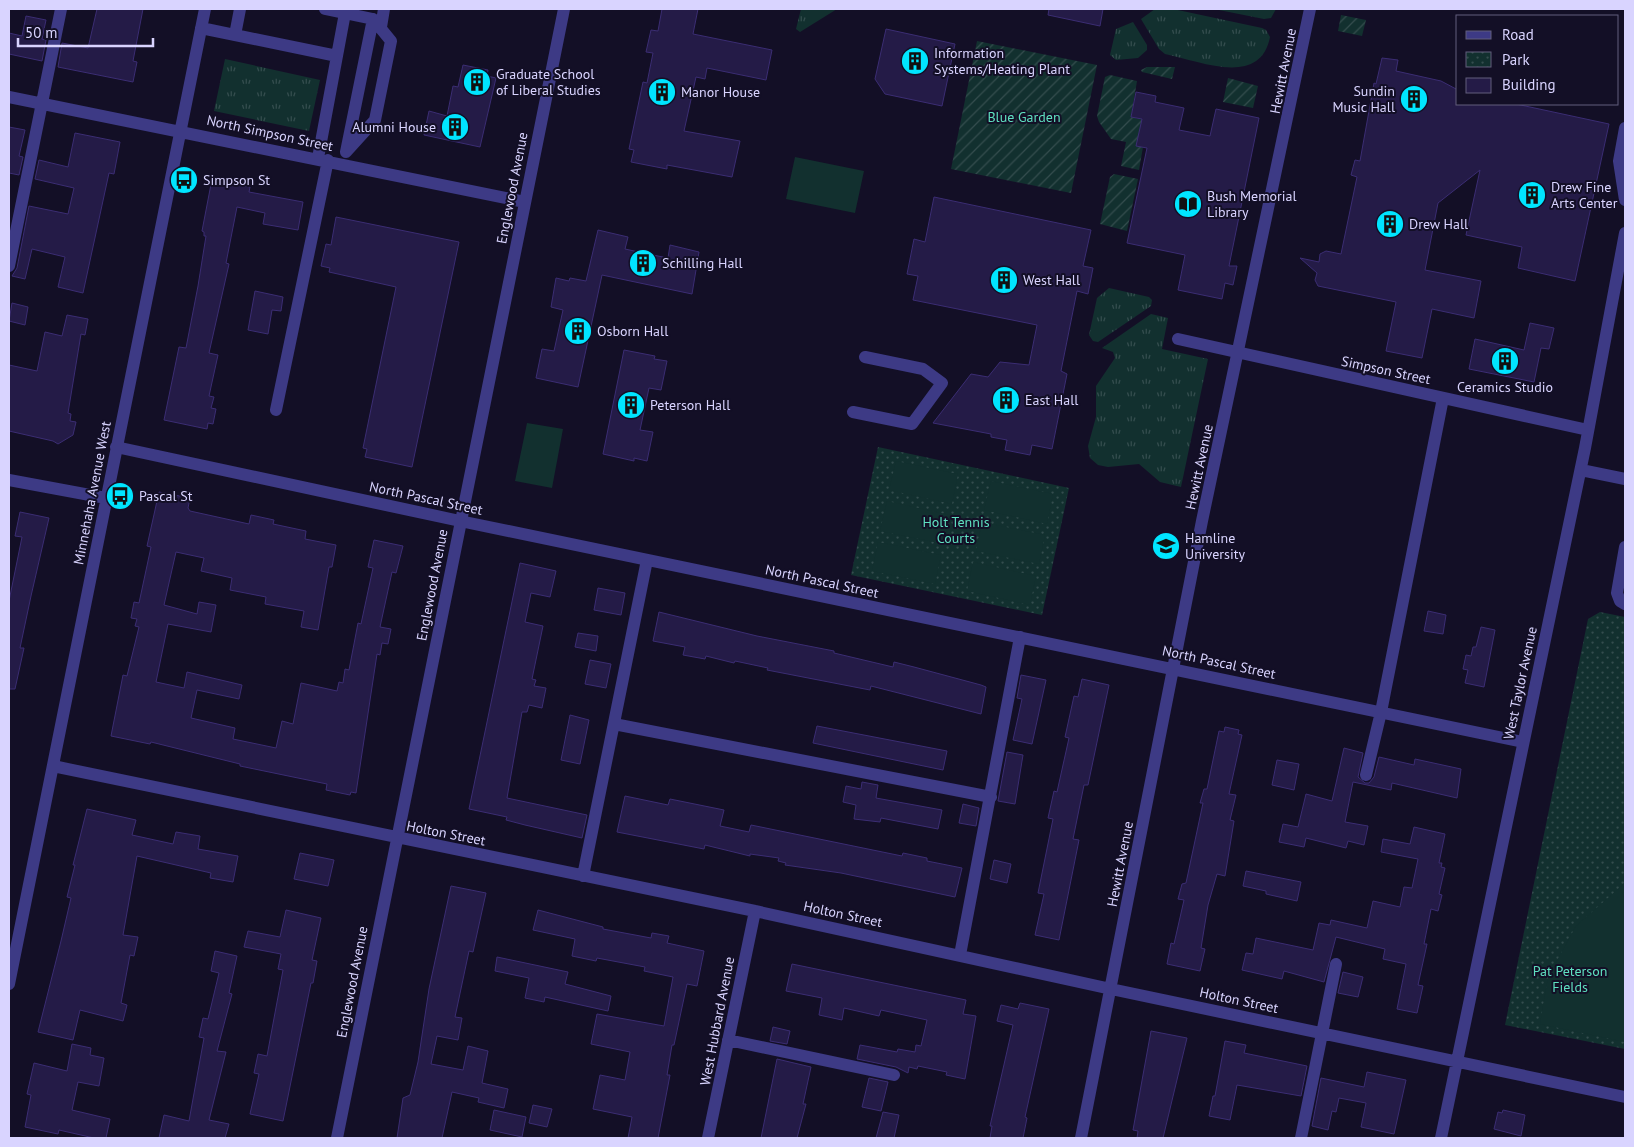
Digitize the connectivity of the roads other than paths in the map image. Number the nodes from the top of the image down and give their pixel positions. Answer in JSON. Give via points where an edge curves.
{"nodes":[{"id":1,"x":61,"y":9,"type":"edge"},
{"id":2,"x":205,"y":9,"type":"edge"},
{"id":3,"x":240,"y":9,"type":"edge"},
{"id":4,"x":325,"y":9,"type":"edge"},
{"id":5,"x":384,"y":9,"type":"edge"},
{"id":6,"x":564,"y":9,"type":"edge"},
{"id":7,"x":1310,"y":9,"type":"edge"},
{"id":8,"x":345,"y":13,"type":"junction"},
{"id":9,"x":377,"y":22,"type":"junction"},
{"id":10,"x":201,"y":28,"type":"junction"},
{"id":11,"x":235,"y":35,"type":"junction"},
{"id":12,"x":337,"y":56,"type":"junction"},
{"id":13,"x":9,"y":96,"type":"edge"},
{"id":14,"x":40,"y":104,"type":"junction"},
{"id":15,"x":1625,"y":128,"type":"edge"},
{"id":16,"x":181,"y":130,"type":"junction"},
{"id":17,"x":345,"y":158,"type":"junction"},
{"id":18,"x":323,"y":159,"type":"junction"},
{"id":19,"x":1625,"y":200,"type":"edge"},
{"id":20,"x":525,"y":202,"type":"junction"},
{"id":21,"x":1625,"y":233,"type":"edge"},
{"id":22,"x":9,"y":266,"type":"edge"},
{"id":23,"x":1178,"y":339,"type":"dead end"},
{"id":24,"x":1238,"y":353,"type":"junction"},
{"id":25,"x":864,"y":357,"type":"dead end"},
{"id":26,"x":1444,"y":398,"type":"junction"},
{"id":27,"x":276,"y":410,"type":"dead end"},
{"id":28,"x":853,"y":412,"type":"dead end"},
{"id":29,"x":1588,"y":430,"type":"junction"},
{"id":30,"x":116,"y":447,"type":"junction"},
{"id":31,"x":1581,"y":470,"type":"junction"},
{"id":32,"x":1625,"y":479,"type":"edge"},
{"id":33,"x":9,"y":480,"type":"edge"},
{"id":34,"x":106,"y":498,"type":"junction"},
{"id":35,"x":460,"y":521,"type":"junction"},
{"id":36,"x":1625,"y":547,"type":"edge"},
{"id":37,"x":647,"y":560,"type":"junction"},
{"id":38,"x":1625,"y":604,"type":"edge"},
{"id":39,"x":1020,"y":637,"type":"junction"},
{"id":40,"x":1173,"y":668,"type":"junction"},
{"id":41,"x":1381,"y":712,"type":"junction"},
{"id":42,"x":614,"y":724,"type":"junction"},
{"id":43,"x":1523,"y":742,"type":"junction"},
{"id":44,"x":53,"y":766,"type":"junction"},
{"id":45,"x":1366,"y":775,"type":"dead end"},
{"id":46,"x":991,"y":797,"type":"junction"},
{"id":47,"x":396,"y":838,"type":"junction"},
{"id":48,"x":583,"y":876,"type":"junction"},
{"id":49,"x":755,"y":911,"type":"junction"},
{"id":50,"x":960,"y":955,"type":"junction"},
{"id":51,"x":1336,"y":964,"type":"dead end"},
{"id":52,"x":9,"y":984,"type":"edge"},
{"id":53,"x":1111,"y":989,"type":"junction"},
{"id":54,"x":1322,"y":1033,"type":"junction"},
{"id":55,"x":728,"y":1040,"type":"junction"},
{"id":56,"x":1457,"y":1061,"type":"junction"},
{"id":57,"x":894,"y":1075,"type":"dead end"},
{"id":58,"x":1625,"y":1097,"type":"edge"},
{"id":59,"x":337,"y":1138,"type":"edge"},
{"id":60,"x":708,"y":1138,"type":"edge"},
{"id":61,"x":1081,"y":1138,"type":"edge"},
{"id":62,"x":1301,"y":1138,"type":"edge"},
{"id":63,"x":1441,"y":1138,"type":"edge"}],
"edges":[{"from":1,"to":14,"type":"street"},
{"from":2,"to":10,"type":"street","name":"Minnehaha Avenue West"},
{"from":3,"to":11,"type":"street"},
{"from":4,"to":8,"type":"street"},
{"from":5,"to":9,"type":"street"},
{"from":6,"to":20,"type":"street","name":"Englewood Avenue"},
{"from":7,"to":24,"type":"street","name":"Hewitt Avenue"},
{"from":8,"to":9,"type":"street"},
{"from":8,"to":12,"type":"street"},
{"from":9,"to":17,"type":"street"},
{"from":9,"to":17,"type":"street","via":[[391,41],[375,120]]},
{"from":10,"to":11,"type":"street"},
{"from":10,"to":16,"type":"street","name":"Minnehaha Avenue West"},
{"from":11,"to":12,"type":"street"},
{"from":12,"to":18,"type":"street"},
{"from":13,"to":14,"type":"street","name":"North Simpson Street"},
{"from":14,"to":16,"type":"street","name":"North Simpson Street"},
{"from":14,"to":22,"type":"street"},
{"from":15,"to":19,"type":"street","via":[[1619,161]]},
{"from":16,"to":18,"type":"street","name":"North Simpson Street"},
{"from":16,"to":30,"type":"street","name":"Minnehaha Avenue West"},
{"from":17,"to":18,"type":"street","name":"North Simpson Street"},
{"from":17,"to":20,"type":"street","name":"North Simpson Street"},
{"from":18,"to":27,"type":"street"},
{"from":20,"to":35,"type":"street","name":"Englewood Avenue"},
{"from":21,"to":29,"type":"street","name":"West Taylor Avenue"},
{"from":23,"to":24,"type":"street","name":"Simpson Street"},
{"from":24,"to":26,"type":"street","name":"Simpson Street"},
{"from":24,"to":40,"type":"street","name":"Hewitt Avenue"},
{"from":25,"to":28,"type":"street","via":[[923,369],[942,383],[912,424]]},
{"from":26,"to":29,"type":"street","name":"Simpson Street"},
{"from":26,"to":41,"type":"street"},
{"from":29,"to":31,"type":"street","name":"West Taylor Avenue"},
{"from":30,"to":34,"type":"street","name":"Minnehaha Avenue West"},
{"from":30,"to":35,"type":"street","name":"North Pascal Street"},
{"from":31,"to":32,"type":"street"},
{"from":31,"to":43,"type":"street","name":"West Taylor Avenue"},
{"from":33,"to":34,"type":"street"},
{"from":34,"to":44,"type":"street","name":"Minnehaha Avenue West"},
{"from":35,"to":37,"type":"street","name":"North Pascal Street"},
{"from":35,"to":47,"type":"street","name":"Englewood Avenue"},
{"from":36,"to":38,"type":"street","via":[[1617,593]]},
{"from":37,"to":39,"type":"street","name":"North Pascal Street"},
{"from":37,"to":42,"type":"street"},
{"from":39,"to":40,"type":"street","name":"North Pascal Street"},
{"from":39,"to":46,"type":"street"},
{"from":40,"to":41,"type":"street","name":"North Pascal Street"},
{"from":40,"to":53,"type":"street","name":"Hewitt Avenue"},
{"from":41,"to":43,"type":"street","name":"North Pascal Street"},
{"from":41,"to":45,"type":"street"},
{"from":42,"to":46,"type":"street"},
{"from":42,"to":48,"type":"street"},
{"from":43,"to":56,"type":"street","name":"West Taylor Avenue"},
{"from":44,"to":47,"type":"street","name":"Holton Street"},
{"from":44,"to":52,"type":"street","name":"Minnehaha Avenue West"},
{"from":46,"to":50,"type":"street"},
{"from":47,"to":48,"type":"street","name":"Holton Street"},
{"from":47,"to":59,"type":"street","name":"Englewood Avenue"},
{"from":48,"to":49,"type":"street","name":"Holton Street"},
{"from":49,"to":50,"type":"street","name":"Holton Street"},
{"from":49,"to":55,"type":"street","name":"West Hubbard Avenue"},
{"from":50,"to":53,"type":"street","name":"Holton Street"},
{"from":51,"to":54,"type":"street"},
{"from":53,"to":54,"type":"street","name":"Holton Street"},
{"from":53,"to":61,"type":"street","name":"Hewitt Avenue"},
{"from":54,"to":56,"type":"street","name":"Holton Street"},
{"from":54,"to":62,"type":"street"},
{"from":55,"to":57,"type":"street"},
{"from":55,"to":60,"type":"street","name":"West Hubbard Avenue"},
{"from":56,"to":58,"type":"street","name":"Holton Street"},
{"from":56,"to":63,"type":"street","name":"West Taylor Avenue"}]}
